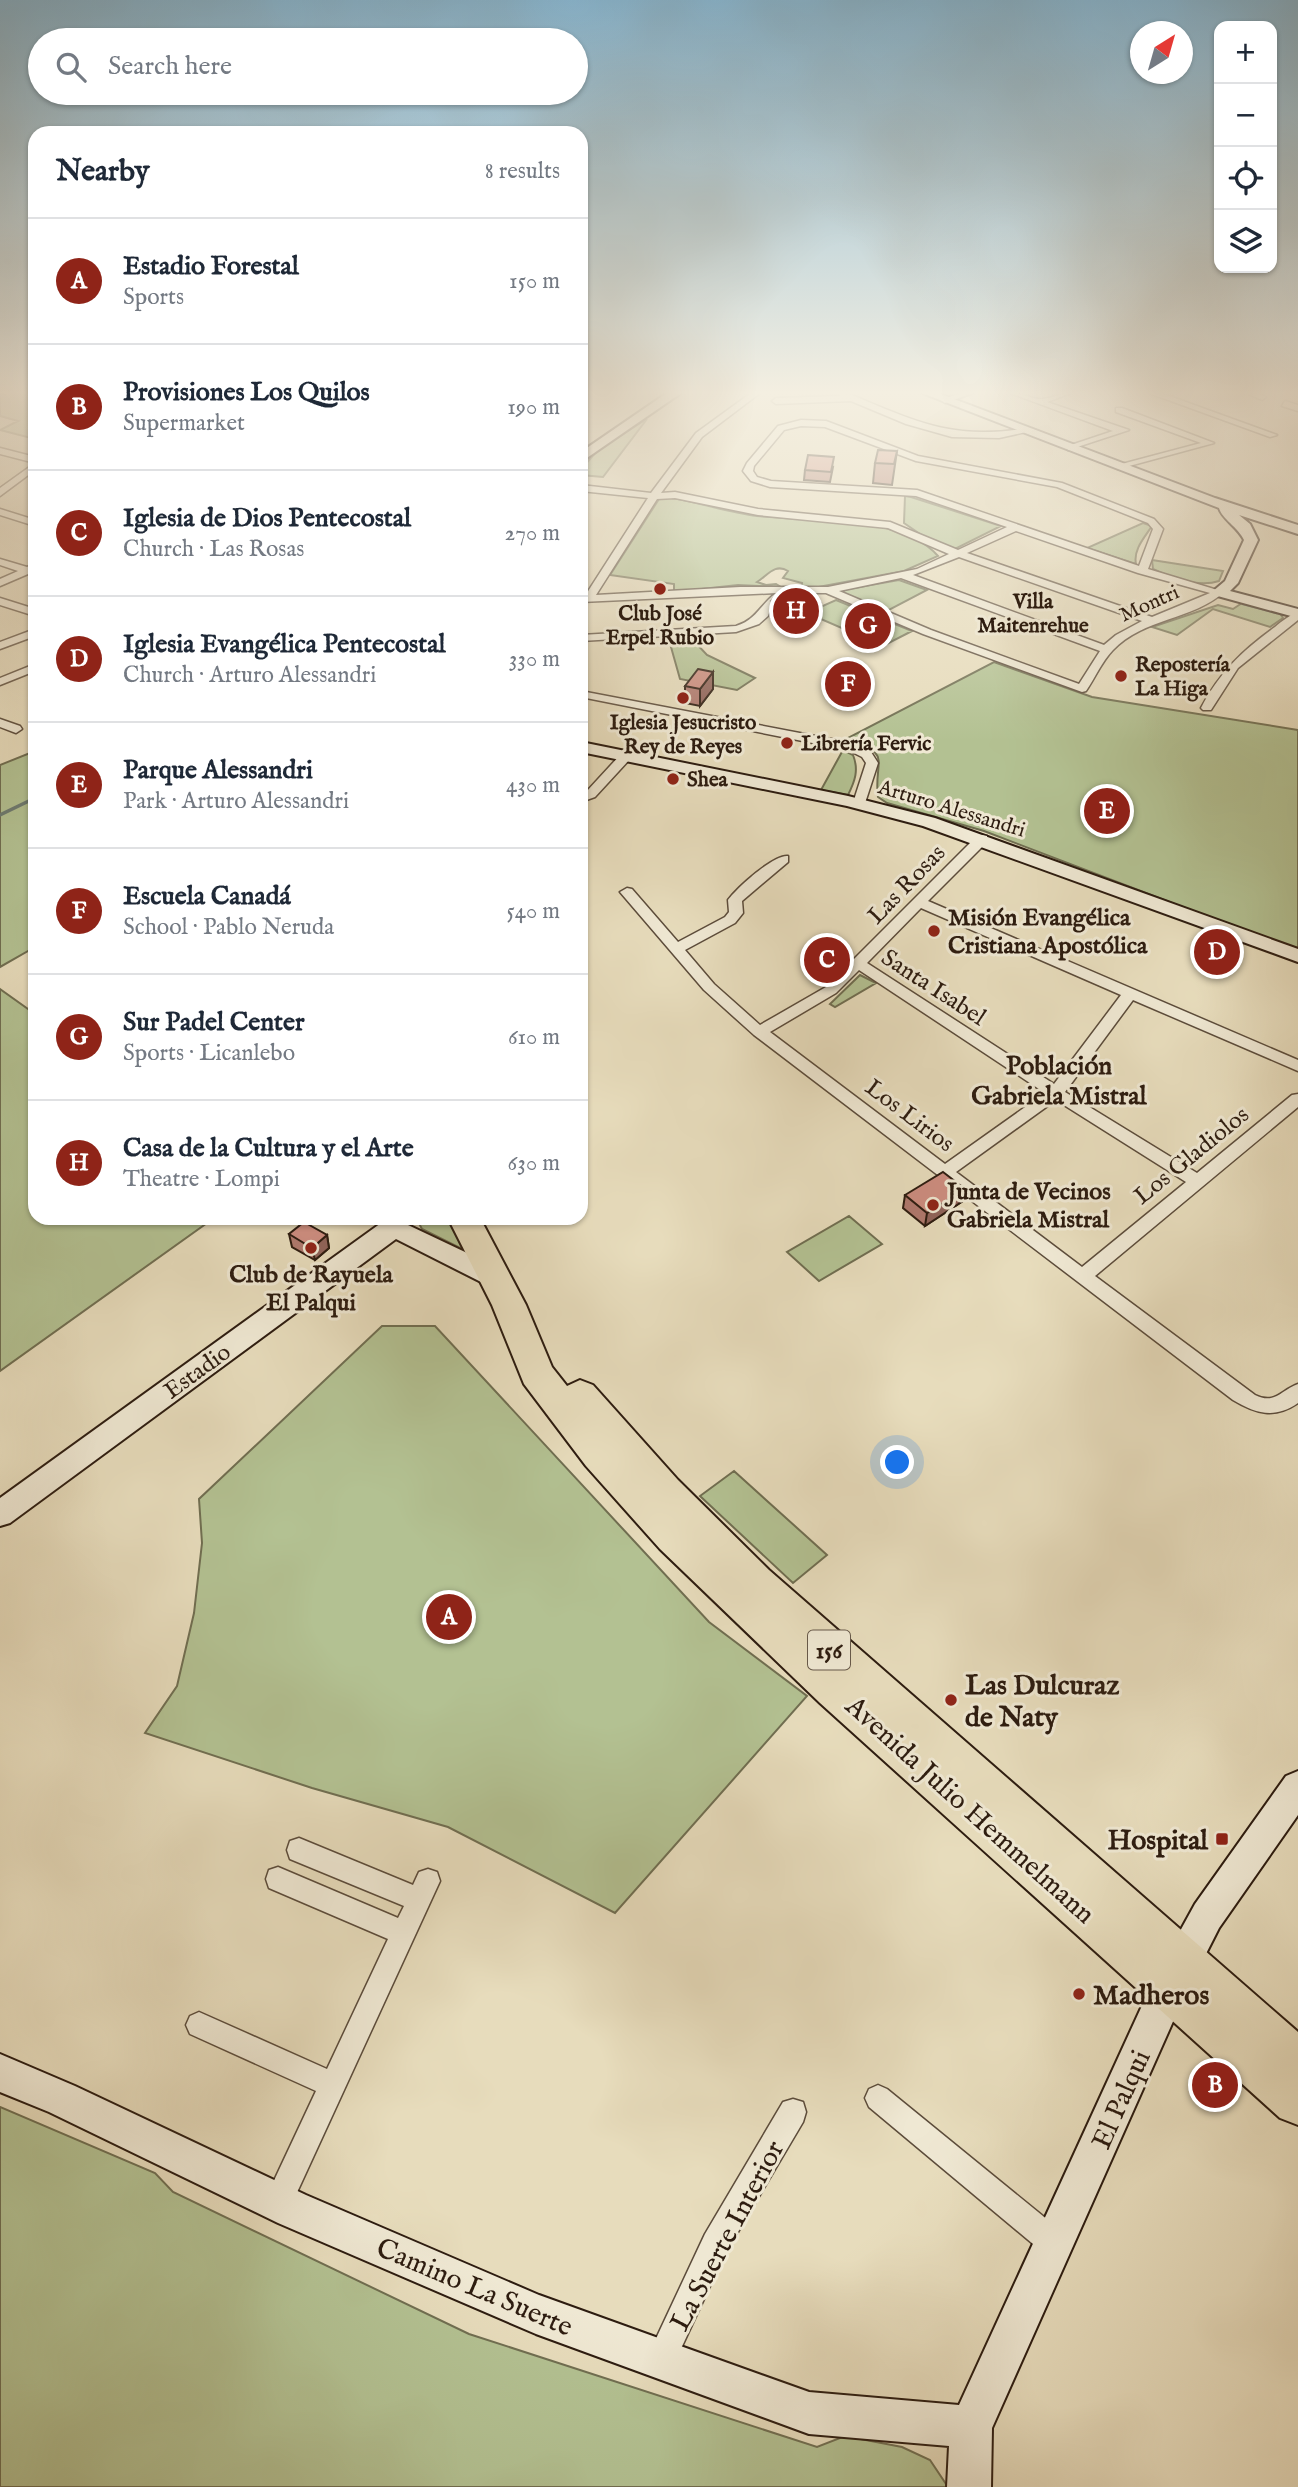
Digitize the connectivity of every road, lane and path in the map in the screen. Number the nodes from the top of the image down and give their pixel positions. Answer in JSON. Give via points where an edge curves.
{"nodes":[{"id":1,"x":645,"y":509,"type":"edge"},
{"id":2,"x":744,"y":509,"type":"edge"},
{"id":3,"x":962,"y":509,"type":"edge"},
{"id":4,"x":1120,"y":509,"type":"edge"},
{"id":5,"x":1221,"y":509,"type":"edge"},
{"id":6,"x":1234,"y":509,"type":"edge"},
{"id":7,"x":0,"y":512,"type":"edge"},
{"id":8,"x":1263,"y":519,"type":"junction"},
{"id":9,"x":28,"y":521,"type":"edge"},
{"id":10,"x":1241,"y":523,"type":"junction"},
{"id":11,"x":1016,"y":527,"type":"junction"},
{"id":12,"x":1298,"y":530,"type":"edge"},
{"id":13,"x":959,"y":554,"type":"junction"},
{"id":14,"x":0,"y":562,"type":"edge"},
{"id":15,"x":28,"y":569,"type":"edge"},
{"id":16,"x":1142,"y":571,"type":"junction"},
{"id":17,"x":28,"y":572,"type":"edge"},
{"id":18,"x":905,"y":576,"type":"junction"},
{"id":19,"x":0,"y":583,"type":"edge"},
{"id":20,"x":1225,"y":588,"type":"junction"},
{"id":21,"x":745,"y":590,"type":"junction"},
{"id":22,"x":788,"y":590,"type":"junction"},
{"id":23,"x":828,"y":590,"type":"junction"},
{"id":24,"x":588,"y":595,"type":"edge"},
{"id":25,"x":588,"y":599,"type":"edge"},
{"id":26,"x":0,"y":601,"type":"edge"},
{"id":27,"x":13,"y":605,"type":"junction"},
{"id":28,"x":766,"y":606,"type":"junction"},
{"id":29,"x":0,"y":610,"type":"edge"},
{"id":30,"x":28,"y":610,"type":"edge"},
{"id":31,"x":1298,"y":615,"type":"edge"},
{"id":32,"x":1150,"y":620,"type":"junction"},
{"id":33,"x":28,"y":635,"type":"edge"},
{"id":34,"x":588,"y":638,"type":"edge"},
{"id":35,"x":0,"y":646,"type":"edge"},
{"id":36,"x":1107,"y":650,"type":"junction"},
{"id":37,"x":28,"y":670,"type":"edge"},
{"id":38,"x":0,"y":682,"type":"edge"},
{"id":39,"x":588,"y":695,"type":"edge"},
{"id":40,"x":1207,"y":708,"type":"dead end"},
{"id":41,"x":0,"y":723,"type":"edge"},
{"id":42,"x":16,"y":729,"type":"dead end"},
{"id":43,"x":588,"y":748,"type":"edge"},
{"id":44,"x":626,"y":756,"type":"junction"},
{"id":45,"x":588,"y":795,"type":"edge"},
{"id":46,"x":859,"y":803,"type":"junction"},
{"id":47,"x":982,"y":839,"type":"junction"},
{"id":48,"x":783,"y":859,"type":"dead end"},
{"id":49,"x":626,"y":892,"type":"dead end"},
{"id":50,"x":918,"y":902,"type":"junction"},
{"id":51,"x":676,"y":949,"type":"junction"},
{"id":52,"x":1298,"y":956,"type":"edge"},
{"id":53,"x":859,"y":964,"type":"junction"},
{"id":54,"x":1131,"y":993,"type":"junction"},
{"id":55,"x":759,"y":1032,"type":"junction"},
{"id":56,"x":1298,"y":1066,"type":"edge"},
{"id":57,"x":1056,"y":1093,"type":"junction"},
{"id":58,"x":1298,"y":1099,"type":"edge"},
{"id":59,"x":945,"y":1171,"type":"junction"},
{"id":60,"x":1198,"y":1181,"type":"junction"},
{"id":61,"x":394,"y":1225,"type":"edge"},
{"id":62,"x":400,"y":1225,"type":"edge"},
{"id":63,"x":468,"y":1225,"type":"edge"},
{"id":64,"x":1083,"y":1276,"type":"junction"},
{"id":65,"x":501,"y":1291,"type":"junction"},
{"id":66,"x":1294,"y":1404,"type":"edge"},
{"id":67,"x":0,"y":1514,"type":"edge"},
{"id":68,"x":1298,"y":1787,"type":"edge"},
{"id":69,"x":299,"y":1850,"type":"dead end"},
{"id":70,"x":278,"y":1879,"type":"dead end"},
{"id":71,"x":404,"y":1933,"type":"junction"},
{"id":72,"x":1177,"y":1974,"type":"junction"},
{"id":73,"x":200,"y":2025,"type":"dead end"},
{"id":74,"x":1298,"y":2066,"type":"edge"},
{"id":75,"x":0,"y":2073,"type":"edge"},
{"id":76,"x":333,"y":2085,"type":"junction"},
{"id":77,"x":878,"y":2098,"type":"dead end"},
{"id":78,"x":1298,"y":2100,"type":"edge"},
{"id":79,"x":793,"y":2112,"type":"dead end"},
{"id":80,"x":278,"y":2202,"type":"junction"},
{"id":81,"x":1055,"y":2244,"type":"junction"},
{"id":82,"x":661,"y":2360,"type":"junction"},
{"id":83,"x":971,"y":2427,"type":"junction"},
{"id":84,"x":969,"y":2487,"type":"edge"}],
"edges":[{"from":1,"to":24,"type":"street"},
{"from":2,"to":13,"type":"street","via":[[880,523]]},
{"from":3,"to":11,"type":"street"},
{"from":4,"to":16,"type":"street","via":[[1158,528]]},
{"from":5,"to":10,"type":"street"},
{"from":6,"to":8,"type":"street"},
{"from":7,"to":9,"type":"street"},
{"from":8,"to":10,"type":"street","via":[[1248,518]]},
{"from":8,"to":12,"type":"street"},
{"from":10,"to":20,"type":"street","via":[[1250,543]]},
{"from":11,"to":13,"type":"street"},
{"from":11,"to":16,"type":"street"},
{"from":13,"to":18,"type":"street"},
{"from":13,"to":32,"type":"street"},
{"from":14,"to":15,"type":"street"},
{"from":16,"to":20,"type":"street"},
{"from":17,"to":19,"type":"street"},
{"from":18,"to":23,"type":"street"},
{"from":18,"to":36,"type":"street"},
{"from":20,"to":31,"type":"street"},
{"from":20,"to":32,"type":"street","name":"Montri","via":[[1187,609]]},
{"from":21,"to":22,"type":"street"},
{"from":21,"to":25,"type":"street"},
{"from":21,"to":28,"type":"street"},
{"from":22,"to":23,"type":"street"},
{"from":22,"to":28,"type":"street"},
{"from":23,"to":36,"type":"street","name":"Montri","via":[[1082,689]]},
{"from":26,"to":27,"type":"street"},
{"from":27,"to":29,"type":"street"},
{"from":27,"to":30,"type":"street"},
{"from":28,"to":34,"type":"street","via":[[762,618],[736,629]]},
{"from":31,"to":40,"type":"street","via":[[1240,658]]},
{"from":32,"to":36,"type":"street","name":"Montri"},
{"from":33,"to":35,"type":"street"},
{"from":37,"to":38,"type":"street"},
{"from":39,"to":46,"type":"street","via":[[852,747],[872,763]]},
{"from":41,"to":42,"type":"street"},
{"from":43,"to":44,"type":"street","name":"Arturo Alessandri"},
{"from":44,"to":45,"type":"street"},
{"from":44,"to":46,"type":"street","name":"Arturo Alessandri"},
{"from":46,"to":47,"type":"street","name":"Arturo Alessandri"},
{"from":47,"to":50,"type":"street","name":"Las Rosas"},
{"from":47,"to":52,"type":"street","name":"Arturo Alessandri"},
{"from":48,"to":51,"type":"street","via":[[741,893],[730,920]]},
{"from":49,"to":51,"type":"street","name":"Los Lirios"},
{"from":50,"to":53,"type":"street","name":"Las Rosas"},
{"from":50,"to":54,"type":"street"},
{"from":51,"to":55,"type":"street","name":"Los Lirios","via":[[709,987]]},
{"from":53,"to":55,"type":"street","name":"Las Rosas","via":[[831,990]]},
{"from":53,"to":57,"type":"street","name":"Santa Isabel"},
{"from":54,"to":56,"type":"street"},
{"from":54,"to":57,"type":"street"},
{"from":55,"to":59,"type":"street","name":"Los Lirios"},
{"from":57,"to":59,"type":"street"},
{"from":57,"to":60,"type":"street","name":"Santa Isabel"},
{"from":58,"to":60,"type":"street","name":"Los Gladiolos"},
{"from":59,"to":64,"type":"street","name":"Los Lirios"},
{"from":60,"to":64,"type":"street","name":"Los Gladiolos"},
{"from":61,"to":67,"type":"street","name":"Estadio"},
{"from":62,"to":65,"type":"street","name":"Estadio"},
{"from":63,"to":65,"type":"highway","name":"Avenida Julio Hemmelmann","number":"156"},
{"from":64,"to":66,"type":"street","name":"Los Lirios","via":[[1249,1401],[1263,1407]]},
{"from":65,"to":72,"type":"highway","name":"Avenida Julio Hemmelmann","number":"156","via":[[598,1417],[741,1571]]},
{"from":68,"to":72,"type":"street","name":"El Palqui","via":[[1206,1916]]},
{"from":69,"to":71,"type":"street","via":[[424,1891]]},
{"from":70,"to":71,"type":"street"},
{"from":71,"to":76,"type":"street"},
{"from":72,"to":74,"type":"highway","name":"Avenida Julio Hemmelmann","number":"156"},
{"from":72,"to":78,"type":"highway","name":"Avenida Julio Hemmelmann","number":"156"},
{"from":72,"to":81,"type":"street","name":"El Palqui"},
{"from":73,"to":76,"type":"street"},
{"from":75,"to":80,"type":"street","name":"Camino La Suerte"},
{"from":76,"to":80,"type":"street"},
{"from":77,"to":81,"type":"street"},
{"from":79,"to":82,"type":"street","name":"La Suerte Interior","via":[[715,2244]]},
{"from":80,"to":82,"type":"street","name":"Camino La Suerte","via":[[536,2314]]},
{"from":81,"to":83,"type":"street","name":"El Palqui"},
{"from":82,"to":83,"type":"street","name":"Camino La Suerte","via":[[809,2413]]},
{"from":83,"to":84,"type":"street"}]}
